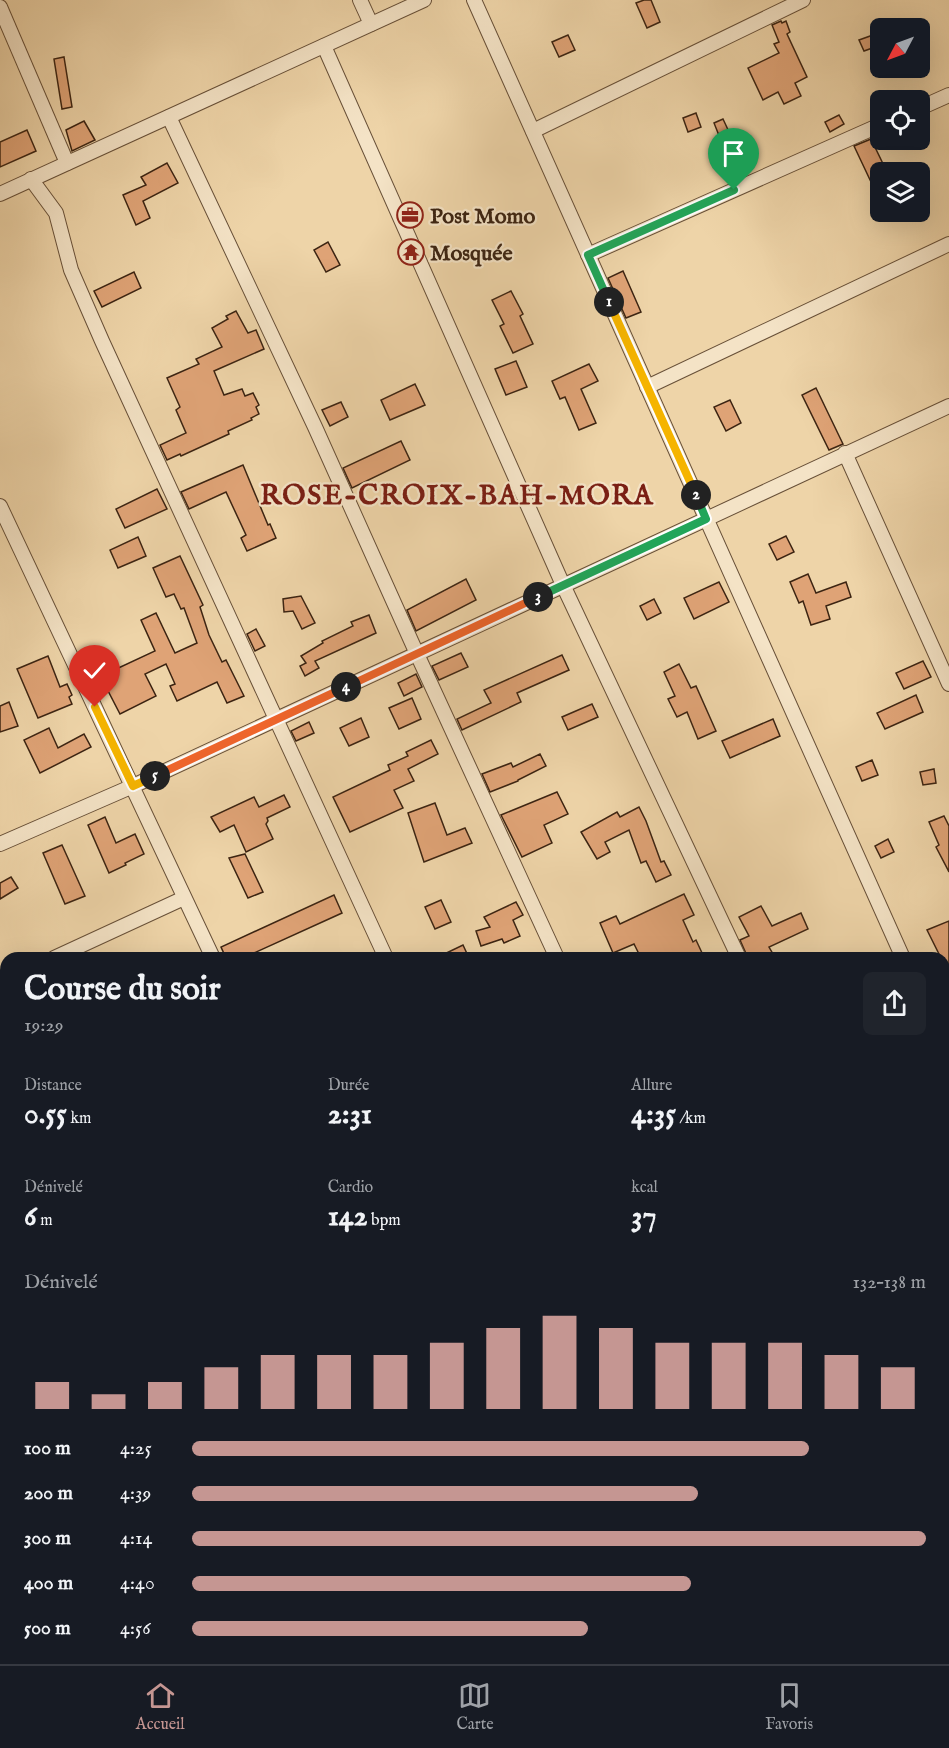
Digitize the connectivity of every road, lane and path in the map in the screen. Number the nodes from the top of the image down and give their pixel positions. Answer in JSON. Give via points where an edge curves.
{"nodes":[{"id":1,"x":7,"y":0,"type":"edge"},
{"id":2,"x":360,"y":0,"type":"edge"},
{"id":3,"x":424,"y":0,"type":"edge"},
{"id":4,"x":474,"y":0,"type":"edge"},
{"id":5,"x":803,"y":0,"type":"edge"},
{"id":6,"x":0,"y":3,"type":"edge"},
{"id":7,"x":0,"y":7,"type":"edge"},
{"id":8,"x":370,"y":24,"type":"junction"},
{"id":9,"x":324,"y":46,"type":"junction"},
{"id":10,"x":949,"y":94,"type":"edge"},
{"id":11,"x":930,"y":103,"type":"edge"},
{"id":12,"x":169,"y":117,"type":"junction"},
{"id":13,"x":870,"y":129,"type":"edge"},
{"id":14,"x":533,"y":131,"type":"junction"},
{"id":15,"x":67,"y":163,"type":"junction"},
{"id":16,"x":32,"y":179,"type":"junction"},
{"id":17,"x":0,"y":194,"type":"edge"},
{"id":18,"x":949,"y":244,"type":"edge"},
{"id":19,"x":588,"y":255,"type":"junction"},
{"id":20,"x":647,"y":387,"type":"junction"},
{"id":21,"x":949,"y":406,"type":"edge"},
{"id":22,"x":845,"y":453,"type":"junction"},
{"id":23,"x":0,"y":506,"type":"edge"},
{"id":24,"x":706,"y":519,"type":"junction"},
{"id":25,"x":563,"y":585,"type":"junction"},
{"id":26,"x":417,"y":654,"type":"junction"},
{"id":27,"x":949,"y":684,"type":"edge"},
{"id":28,"x":277,"y":719,"type":"junction"},
{"id":29,"x":133,"y":786,"type":"junction"},
{"id":30,"x":0,"y":844,"type":"edge"},
{"id":31,"x":184,"y":898,"type":"junction"},
{"id":32,"x":67,"y":952,"type":"edge"},
{"id":33,"x":210,"y":952,"type":"edge"},
{"id":34,"x":383,"y":952,"type":"edge"},
{"id":35,"x":554,"y":952,"type":"edge"},
{"id":36,"x":736,"y":952,"type":"edge"},
{"id":37,"x":900,"y":952,"type":"edge"}],
"edges":[{"from":1,"to":6,"type":"street"},
{"from":2,"to":8,"type":"street"},
{"from":3,"to":8,"type":"street"},
{"from":4,"to":14,"type":"street"},
{"from":5,"to":14,"type":"street"},
{"from":7,"to":15,"type":"street"},
{"from":8,"to":9,"type":"street"},
{"from":9,"to":12,"type":"street"},
{"from":9,"to":25,"type":"street"},
{"from":10,"to":11,"type":"street"},
{"from":12,"to":15,"type":"street"},
{"from":12,"to":26,"type":"street"},
{"from":13,"to":19,"type":"street"},
{"from":14,"to":19,"type":"street"},
{"from":15,"to":16,"type":"street"},
{"from":16,"to":17,"type":"street"},
{"from":16,"to":28,"type":"street","via":[[56,213],[75,280]]},
{"from":18,"to":20,"type":"street"},
{"from":19,"to":20,"type":"street"},
{"from":20,"to":24,"type":"street"},
{"from":21,"to":22,"type":"street"},
{"from":22,"to":24,"type":"street"},
{"from":22,"to":27,"type":"street"},
{"from":23,"to":29,"type":"street"},
{"from":24,"to":25,"type":"street"},
{"from":24,"to":37,"type":"street"},
{"from":25,"to":26,"type":"street"},
{"from":25,"to":36,"type":"street"},
{"from":26,"to":28,"type":"street"},
{"from":26,"to":35,"type":"street"},
{"from":28,"to":29,"type":"street"},
{"from":28,"to":34,"type":"street"},
{"from":29,"to":30,"type":"street"},
{"from":29,"to":31,"type":"street"},
{"from":31,"to":32,"type":"street"},
{"from":31,"to":33,"type":"street"}]}
